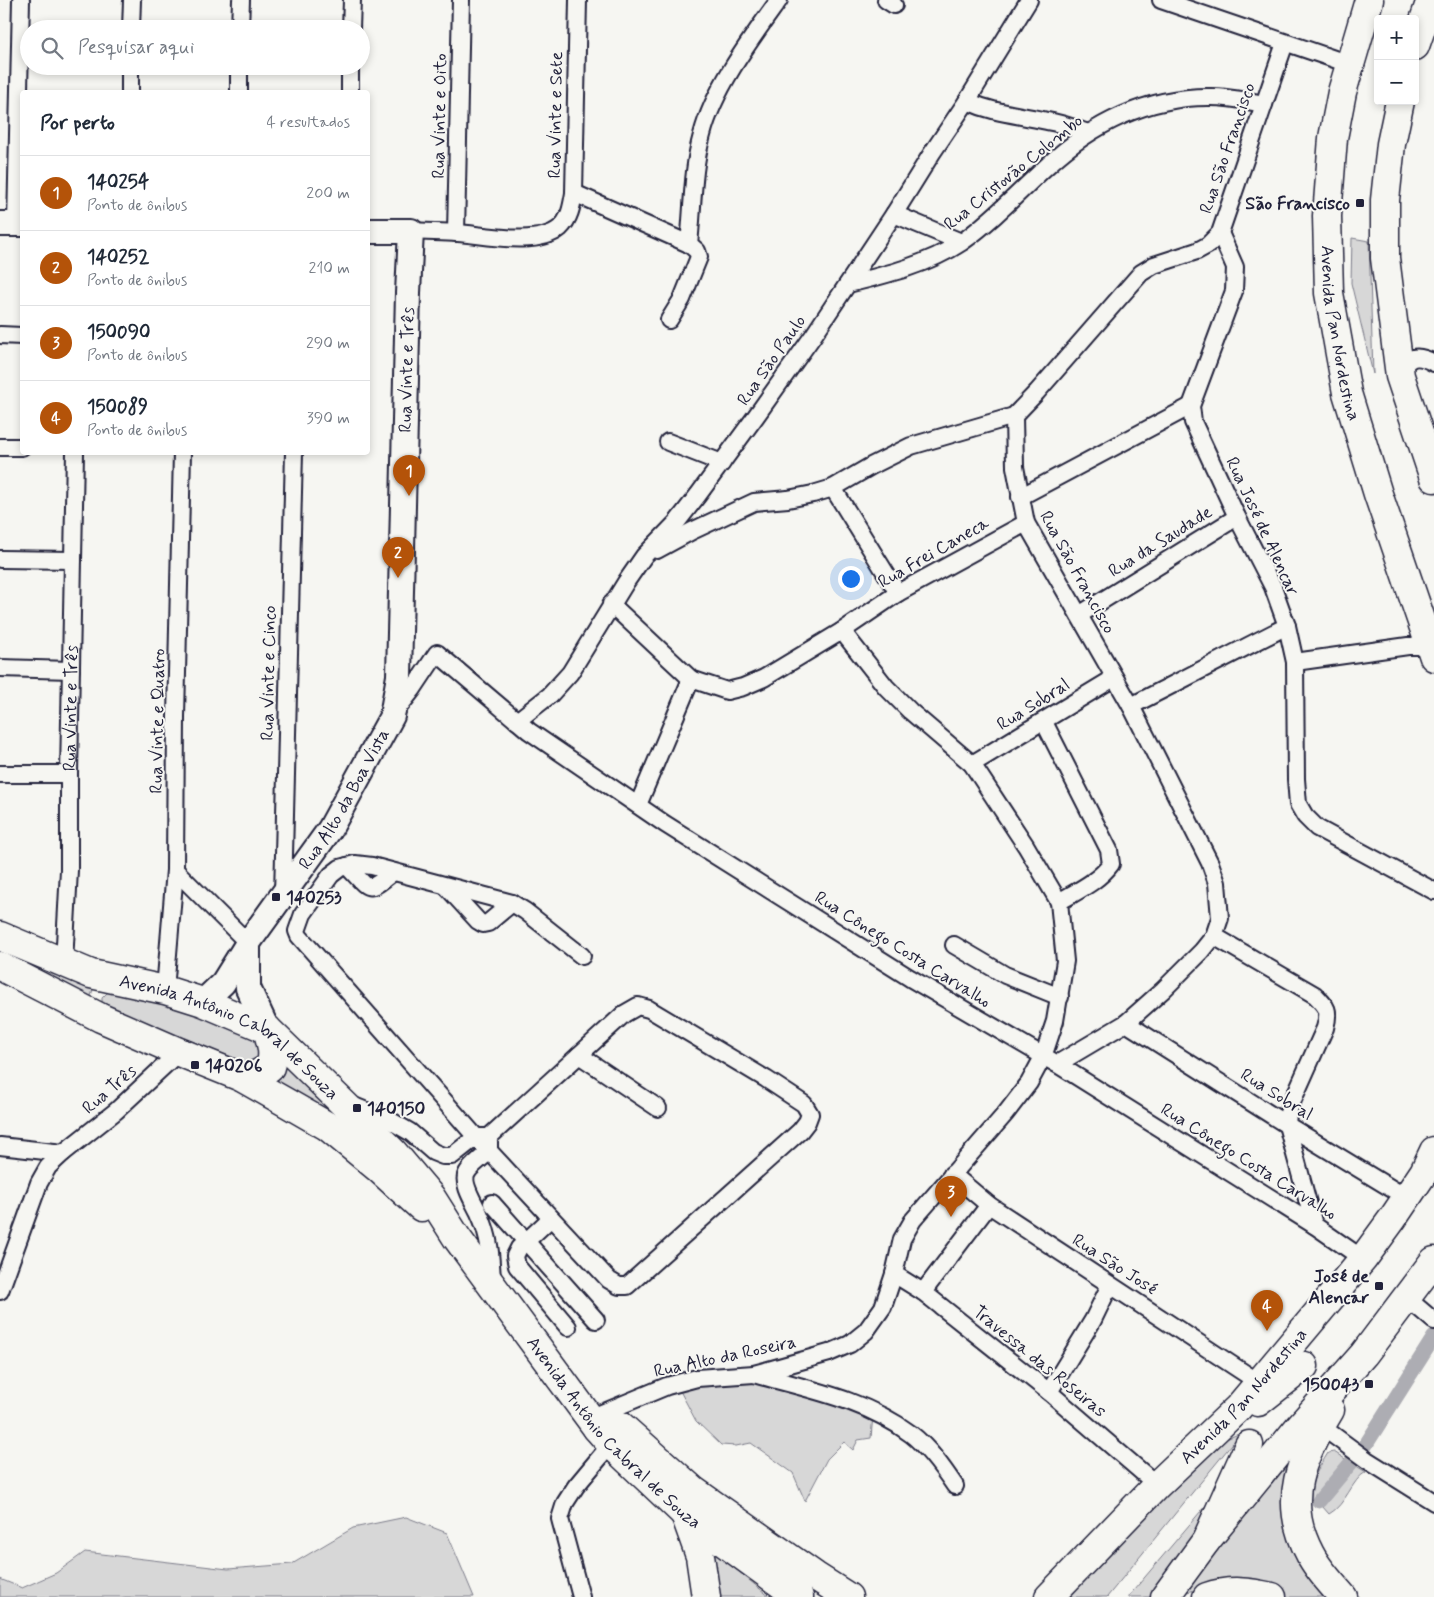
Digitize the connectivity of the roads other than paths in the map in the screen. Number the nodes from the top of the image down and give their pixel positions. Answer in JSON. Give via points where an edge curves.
{"nodes":[{"id":1,"x":21,"y":0,"type":"edge"},
{"id":2,"x":132,"y":0,"type":"edge"},
{"id":3,"x":241,"y":0,"type":"edge"},
{"id":4,"x":352,"y":0,"type":"edge"},
{"id":5,"x":461,"y":0,"type":"edge"},
{"id":6,"x":578,"y":0,"type":"edge"},
{"id":7,"x":779,"y":0,"type":"edge"},
{"id":8,"x":1029,"y":0,"type":"edge"},
{"id":9,"x":1160,"y":0,"type":"edge"},
{"id":10,"x":1368,"y":0,"type":"edge"},
{"id":11,"x":1431,"y":0,"type":"edge"},
{"id":12,"x":20,"y":20,"type":"edge"},
{"id":13,"x":131,"y":20,"type":"edge"},
{"id":14,"x":240,"y":20,"type":"edge"},
{"id":15,"x":351,"y":20,"type":"edge"},
{"id":16,"x":20,"y":28,"type":"edge"},
{"id":17,"x":1419,"y":34,"type":"edge"},
{"id":18,"x":1285,"y":43,"type":"junction"},
{"id":19,"x":1349,"y":64,"type":"junction"},
{"id":20,"x":130,"y":75,"type":"edge"},
{"id":21,"x":239,"y":75,"type":"edge"},
{"id":22,"x":350,"y":75,"type":"edge"},
{"id":23,"x":130,"y":90,"type":"edge"},
{"id":24,"x":239,"y":90,"type":"edge"},
{"id":25,"x":350,"y":90,"type":"edge"},
{"id":26,"x":967,"y":101,"type":"junction"},
{"id":27,"x":1264,"y":104,"type":"junction"},
{"id":28,"x":1399,"y":105,"type":"edge"},
{"id":29,"x":1088,"y":133,"type":"junction"},
{"id":30,"x":574,"y":193,"type":"junction"},
{"id":31,"x":894,"y":214,"type":"junction"},
{"id":32,"x":13,"y":224,"type":"edge"},
{"id":33,"x":370,"y":231,"type":"edge"},
{"id":34,"x":411,"y":231,"type":"junction"},
{"id":35,"x":456,"y":233,"type":"junction"},
{"id":36,"x":1220,"y":233,"type":"junction"},
{"id":37,"x":961,"y":242,"type":"junction"},
{"id":38,"x":689,"y":244,"type":"junction"},
{"id":39,"x":848,"y":284,"type":"junction"},
{"id":40,"x":669,"y":320,"type":"dead end"},
{"id":41,"x":0,"y":336,"type":"edge"},
{"id":42,"x":20,"y":336,"type":"edge"},
{"id":43,"x":1434,"y":363,"type":"edge"},
{"id":44,"x":1400,"y":376,"type":"junction"},
{"id":45,"x":1191,"y":406,"type":"junction"},
{"id":46,"x":1014,"y":416,"type":"junction"},
{"id":47,"x":668,"y":442,"type":"dead end"},
{"id":48,"x":0,"y":447,"type":"edge"},
{"id":49,"x":20,"y":447,"type":"edge"},
{"id":50,"x":75,"y":455,"type":"edge"},
{"id":51,"x":182,"y":455,"type":"edge"},
{"id":52,"x":294,"y":455,"type":"edge"},
{"id":53,"x":722,"y":463,"type":"junction"},
{"id":54,"x":1434,"y":478,"type":"edge"},
{"id":55,"x":833,"y":488,"type":"junction"},
{"id":56,"x":1020,"y":497,"type":"junction"},
{"id":57,"x":1237,"y":517,"type":"junction"},
{"id":58,"x":1026,"y":523,"type":"junction"},
{"id":59,"x":644,"y":556,"type":"junction"},
{"id":60,"x":0,"y":559,"type":"edge"},
{"id":61,"x":73,"y":560,"type":"junction"},
{"id":62,"x":1422,"y":586,"type":"edge"},
{"id":63,"x":898,"y":593,"type":"junction"},
{"id":64,"x":611,"y":604,"type":"junction"},
{"id":65,"x":1078,"y":615,"type":"junction"},
{"id":66,"x":1286,"y":626,"type":"junction"},
{"id":67,"x":842,"y":631,"type":"junction"},
{"id":68,"x":1433,"y":647,"type":"edge"},
{"id":69,"x":437,"y":653,"type":"joint"},
{"id":70,"x":1295,"y":662,"type":"junction"},
{"id":71,"x":0,"y":668,"type":"edge"},
{"id":72,"x":71,"y":670,"type":"junction"},
{"id":73,"x":1114,"y":678,"type":"junction"},
{"id":74,"x":691,"y":679,"type":"junction"},
{"id":75,"x":1131,"y":706,"type":"junction"},
{"id":76,"x":392,"y":716,"type":"junction"},
{"id":77,"x":518,"y":721,"type":"junction"},
{"id":78,"x":1044,"y":722,"type":"junction"},
{"id":79,"x":972,"y":764,"type":"junction"},
{"id":80,"x":0,"y":774,"type":"edge"},
{"id":81,"x":69,"y":774,"type":"junction"},
{"id":82,"x":638,"y":805,"type":"junction"},
{"id":83,"x":175,"y":870,"type":"junction"},
{"id":84,"x":446,"y":886,"type":"junction"},
{"id":85,"x":1434,"y":891,"type":"edge"},
{"id":86,"x":283,"y":895,"type":"junction"},
{"id":87,"x":1059,"y":902,"type":"junction"},
{"id":88,"x":512,"y":903,"type":"junction"},
{"id":89,"x":0,"y":936,"type":"edge"},
{"id":90,"x":1214,"y":936,"type":"junction"},
{"id":91,"x":248,"y":943,"type":"junction"},
{"id":92,"x":954,"y":945,"type":"dead end"},
{"id":93,"x":582,"y":956,"type":"dead end"},
{"id":94,"x":64,"y":962,"type":"junction"},
{"id":95,"x":0,"y":966,"type":"edge"},
{"id":96,"x":118,"y":980,"type":"junction"},
{"id":97,"x":165,"y":990,"type":"junction"},
{"id":98,"x":1060,"y":997,"type":"junction"},
{"id":99,"x":203,"y":1002,"type":"junction"},
{"id":100,"x":102,"y":1018,"type":"junction"},
{"id":101,"x":1126,"y":1023,"type":"junction"},
{"id":102,"x":267,"y":1030,"type":"junction"},
{"id":103,"x":179,"y":1052,"type":"junction"},
{"id":104,"x":579,"y":1055,"type":"junction"},
{"id":105,"x":1050,"y":1060,"type":"junction"},
{"id":106,"x":241,"y":1077,"type":"junction"},
{"id":107,"x":342,"y":1102,"type":"junction"},
{"id":108,"x":658,"y":1108,"type":"dead end"},
{"id":109,"x":1287,"y":1125,"type":"junction"},
{"id":110,"x":485,"y":1142,"type":"junction"},
{"id":111,"x":0,"y":1146,"type":"edge"},
{"id":112,"x":1434,"y":1151,"type":"edge"},
{"id":113,"x":63,"y":1153,"type":"junction"},
{"id":114,"x":952,"y":1174,"type":"junction"},
{"id":115,"x":1407,"y":1198,"type":"junction"},
{"id":116,"x":492,"y":1203,"type":"dead end"},
{"id":117,"x":989,"y":1205,"type":"junction"},
{"id":118,"x":551,"y":1218,"type":"junction"},
{"id":119,"x":1314,"y":1225,"type":"junction"},
{"id":120,"x":457,"y":1238,"type":"junction"},
{"id":121,"x":526,"y":1242,"type":"junction"},
{"id":122,"x":1363,"y":1259,"type":"junction"},
{"id":123,"x":1434,"y":1261,"type":"edge"},
{"id":124,"x":894,"y":1274,"type":"junction"},
{"id":125,"x":1110,"y":1285,"type":"junction"},
{"id":126,"x":493,"y":1286,"type":"junction"},
{"id":127,"x":0,"y":1291,"type":"edge"},
{"id":128,"x":923,"y":1292,"type":"junction"},
{"id":129,"x":1407,"y":1298,"type":"junction"},
{"id":130,"x":596,"y":1320,"type":"dead end"},
{"id":131,"x":1434,"y":1321,"type":"edge"},
{"id":132,"x":568,"y":1327,"type":"dead end"},
{"id":133,"x":1304,"y":1366,"type":"dead end"},
{"id":134,"x":754,"y":1374,"type":"junction"},
{"id":135,"x":1258,"y":1384,"type":"junction"},
{"id":136,"x":1049,"y":1392,"type":"junction"},
{"id":137,"x":1314,"y":1421,"type":"junction"},
{"id":138,"x":599,"y":1430,"type":"junction"},
{"id":139,"x":1216,"y":1431,"type":"junction"},
{"id":140,"x":1248,"y":1445,"type":"dead end"},
{"id":141,"x":1157,"y":1485,"type":"junction"},
{"id":142,"x":956,"y":1486,"type":"dead end"},
{"id":143,"x":1434,"y":1502,"type":"edge"},
{"id":144,"x":686,"y":1514,"type":"junction"},
{"id":145,"x":1206,"y":1541,"type":"junction"},
{"id":146,"x":582,"y":1597,"type":"edge"},
{"id":147,"x":706,"y":1597,"type":"edge"},
{"id":148,"x":800,"y":1597,"type":"edge"},
{"id":149,"x":848,"y":1597,"type":"edge"},
{"id":150,"x":1049,"y":1597,"type":"edge"},
{"id":151,"x":1165,"y":1597,"type":"edge"},
{"id":152,"x":1208,"y":1597,"type":"edge"},
{"id":153,"x":1272,"y":1597,"type":"edge"},
{"id":154,"x":1343,"y":1597,"type":"edge"}],
"edges":[{"from":1,"to":12,"type":"street"},
{"from":2,"to":13,"type":"street"},
{"from":3,"to":14,"type":"street"},
{"from":4,"to":15,"type":"street"},
{"from":5,"to":35,"type":"street","name":"Rua Vinte e Oito"},
{"from":6,"to":30,"type":"street","name":"Rua Vinte e Sete"},
{"from":7,"to":38,"type":"street","via":[[713,103],[702,134],[694,178]]},
{"from":8,"to":26,"type":"street","name":"Rua São Paulo"},
{"from":9,"to":18,"type":"street"},
{"from":10,"to":19,"type":"highway","name":"Avenida Pan Nordestina"},
{"from":11,"to":17,"type":"highway"},
{"from":16,"to":32,"type":"street"},
{"from":18,"to":19,"type":"street"},
{"from":18,"to":27,"type":"street","name":"Rua São Francisco"},
{"from":19,"to":62,"type":"highway","name":"Avenida Pan Nordestina","via":[[1333,138],[1327,216],[1329,293],[1347,393],[1378,494]]},
{"from":20,"to":23,"type":"street"},
{"from":21,"to":24,"type":"street"},
{"from":22,"to":25,"type":"street"},
{"from":26,"to":29,"type":"street","via":[[987,109],[1046,120]]},
{"from":26,"to":31,"type":"street","name":"Rua São Paulo"},
{"from":27,"to":29,"type":"street","name":"Rua Cristovão Colombo","via":[[1213,97],[1181,98],[1152,104]]},
{"from":27,"to":36,"type":"street","name":"Rua São Francisco"},
{"from":28,"to":44,"type":"highway","via":[[1385,200],[1385,258]]},
{"from":29,"to":37,"type":"street","name":"Rua Cristovão Colombo"},
{"from":30,"to":35,"type":"street","name":"Rua Vinte e Sete","via":[[568,216],[561,227],[550,234],[534,238],[505,238]]},
{"from":30,"to":38,"type":"street"},
{"from":31,"to":37,"type":"street"},
{"from":31,"to":39,"type":"street","name":"Rua São Paulo"},
{"from":33,"to":34,"type":"main road"},
{"from":34,"to":35,"type":"street"},
{"from":34,"to":76,"type":"main road","name":"Rua Vinte e Três","via":[[399,676]]},
{"from":36,"to":45,"type":"street","via":[[1235,267],[1234,291]]},
{"from":36,"to":46,"type":"street","name":"Rua São Francisco","via":[[1197,251],[1154,265],[1141,273]]},
{"from":37,"to":39,"type":"street","name":"Rua Cristovão Colombo","via":[[891,274]]},
{"from":38,"to":40,"type":"street","via":[[699,257],[688,286]]},
{"from":39,"to":53,"type":"street","name":"Rua São Paulo"},
{"from":41,"to":42,"type":"street"},
{"from":43,"to":44,"type":"street","via":[[1425,358],[1409,359]]},
{"from":44,"to":54,"type":"highway"},
{"from":45,"to":56,"type":"street"},
{"from":45,"to":57,"type":"street","name":"Rua José de Alencar","via":[[1193,422]]},
{"from":46,"to":55,"type":"street","via":[[911,446]]},
{"from":46,"to":56,"type":"street","name":"Rua São Francisco","via":[[1015,467]]},
{"from":47,"to":53,"type":"street"},
{"from":48,"to":49,"type":"street"},
{"from":50,"to":61,"type":"street","name":"Rua Vinte e Três"},
{"from":51,"to":83,"type":"street","name":"Rua Vinte e Quatro"},
{"from":52,"to":86,"type":"street","name":"Rua Vinte e Cinco"},
{"from":53,"to":59,"type":"street","name":"Rua São Paulo","via":[[676,522]]},
{"from":55,"to":59,"type":"street","via":[[796,498],[754,502]]},
{"from":55,"to":63,"type":"street"},
{"from":56,"to":58,"type":"street","name":"Rua São Francisco"},
{"from":57,"to":65,"type":"street","name":"Rua da Saudade"},
{"from":57,"to":66,"type":"street","name":"Rua José de Alencar","via":[[1273,586]]},
{"from":58,"to":63,"type":"street","name":"Rua Frei Caneca"},
{"from":58,"to":65,"type":"street","name":"Rua São Francisco"},
{"from":59,"to":64,"type":"street","name":"Rua São Paulo"},
{"from":60,"to":61,"type":"street"},
{"from":61,"to":72,"type":"street","name":"Rua Vinte e Três"},
{"from":62,"to":68,"type":"highway","name":"Avenida Pan Nordestina"},
{"from":63,"to":67,"type":"street","name":"Rua Frei Caneca"},
{"from":64,"to":74,"type":"street","name":"Rua Frei Caneca"},
{"from":64,"to":77,"type":"street","name":"Rua São Paulo","via":[[570,673],[550,695]]},
{"from":65,"to":73,"type":"street","name":"Rua São Francisco"},
{"from":66,"to":70,"type":"street","name":"Rua José de Alencar"},
{"from":66,"to":75,"type":"street"},
{"from":67,"to":74,"type":"street","name":"Rua Frei Caneca","via":[[743,688],[727,690]]},
{"from":67,"to":79,"type":"street","via":[[886,687]]},
{"from":68,"to":70,"type":"street","via":[[1408,646]]},
{"from":69,"to":76,"type":"street","name":"Rua Alto da Boa Vista"},
{"from":69,"to":77,"type":"street","name":"Rua Cônego Costa Carvalho"},
{"from":70,"to":85,"type":"street","name":"Rua José de Alencar","via":[[1296,779],[1298,804],[1304,816],[1317,828]]},
{"from":71,"to":72,"type":"street"},
{"from":72,"to":81,"type":"street","name":"Rua Vinte e Três"},
{"from":73,"to":75,"type":"street","name":"Rua São Francisco"},
{"from":73,"to":78,"type":"street","name":"Rua Sobral"},
{"from":74,"to":82,"type":"street"},
{"from":75,"to":90,"type":"street","name":"Rua São Francisco","via":[[1210,863],[1217,883],[1220,918]]},
{"from":76,"to":86,"type":"main road","name":"Rua Alto da Boa Vista","via":[[330,829]]},
{"from":77,"to":82,"type":"street","name":"Rua Cônego Costa Carvalho","via":[[550,747]]},
{"from":78,"to":79,"type":"street","name":"Rua Sobral"},
{"from":78,"to":87,"type":"street","via":[[1109,850],[1111,864],[1106,872]]},
{"from":79,"to":87,"type":"street"},
{"from":80,"to":81,"type":"street"},
{"from":81,"to":94,"type":"street","name":"Rua Vinte e Três","via":[[69,870]]},
{"from":82,"to":105,"type":"street","name":"Rua Cônego Costa Carvalho","via":[[842,936]]},
{"from":83,"to":91,"type":"street"},
{"from":83,"to":97,"type":"street","name":"Rua Vinte e Quatro"},
{"from":84,"to":88,"type":"street"},
{"from":84,"to":88,"type":"street","via":[[483,924]]},
{"from":84,"to":110,"type":"street","via":[[393,872],[370,888],[347,866],[331,875],[303,914],[296,931]]},
{"from":86,"to":91,"type":"main road","name":"Rua Alto da Boa Vista"},
{"from":87,"to":98,"type":"street","name":"Rua Alto da Roseira","via":[[1065,961]]},
{"from":88,"to":93,"type":"street"},
{"from":89,"to":94,"type":"highway","name":"Avenida Antônio Cabral de Souza"},
{"from":90,"to":101,"type":"street","name":"Rua São Francisco","via":[[1202,952]]},
{"from":90,"to":109,"type":"street","via":[[1315,995],[1326,1006],[1329,1015],[1326,1028],[1292,1102]]},
{"from":91,"to":99,"type":"main road","name":"Rua Alto da Boa Vista","via":[[223,983]]},
{"from":91,"to":102,"type":"main road","via":[[248,988]]},
{"from":92,"to":98,"type":"street","via":[[1005,974]]},
{"from":94,"to":96,"type":"highway","name":"Avenida Antônio Cabral de Souza","via":[[91,974]]},
{"from":95,"to":100,"type":"highway","name":"Avenida Antônio Cabral de Souza"},
{"from":96,"to":97,"type":"highway","name":"Avenida Antônio Cabral de Souza"},
{"from":96,"to":100,"type":"highway","via":[[101,999],[99,1012]]},
{"from":97,"to":99,"type":"highway","name":"Avenida Antônio Cabral de Souza"},
{"from":98,"to":105,"type":"street","name":"Rua Alto da Roseira"},
{"from":99,"to":102,"type":"highway","name":"Avenida Antônio Cabral de Souza"},
{"from":100,"to":103,"type":"highway","name":"Avenida Antônio Cabral de Souza"},
{"from":101,"to":105,"type":"street","name":"Rua São Francisco"},
{"from":101,"to":109,"type":"street","name":"Rua Sobral"},
{"from":102,"to":106,"type":"highway","via":[[272,1044],[270,1067],[256,1075]]},
{"from":102,"to":107,"type":"highway","name":"Avenida Antônio Cabral de Souza"},
{"from":103,"to":106,"type":"highway","name":"Avenida Antônio Cabral de Souza"},
{"from":103,"to":113,"type":"street","name":"Rua Três"},
{"from":104,"to":108,"type":"street"},
{"from":104,"to":110,"type":"street"},
{"from":104,"to":118,"type":"street","via":[[624,1014],[638,1006],[649,1009],[766,1079],[804,1104],[810,1114],[800,1131],[627,1286],[619,1286],[609,1280]]},
{"from":105,"to":114,"type":"street","name":"Rua Alto da Roseira"},
{"from":105,"to":119,"type":"street","name":"Rua Cônego Costa Carvalho"},
{"from":106,"to":120,"type":"highway","name":"Avenida Antônio Cabral de Souza","via":[[327,1126]]},
{"from":107,"to":110,"type":"street","via":[[390,1121],[443,1156],[452,1156]]},
{"from":107,"to":120,"type":"highway","name":"Avenida Antônio Cabral de Souza","via":[[393,1152],[431,1197]]},
{"from":109,"to":115,"type":"street","name":"Rua Sobral"},
{"from":109,"to":119,"type":"street"},
{"from":110,"to":118,"type":"street"},
{"from":110,"to":126,"type":"street","via":[[465,1179],[485,1224]]},
{"from":111,"to":113,"type":"street"},
{"from":112,"to":115,"type":"highway","name":"Avenida Pan Nordestina"},
{"from":113,"to":127,"type":"street","name":"Rua Três","via":[[48,1167],[39,1182]]},
{"from":114,"to":117,"type":"street","name":"Rua São José"},
{"from":114,"to":124,"type":"street","name":"Rua Alto da Roseira","via":[[912,1220],[902,1239]]},
{"from":115,"to":122,"type":"highway","name":"Avenida Pan Nordestina"},
{"from":116,"to":121,"type":"street"},
{"from":117,"to":125,"type":"street","name":"Rua São José"},
{"from":117,"to":128,"type":"street"},
{"from":118,"to":121,"type":"street"},
{"from":119,"to":122,"type":"street","name":"Rua Cônego Costa Carvalho"},
{"from":120,"to":126,"type":"highway","name":"Avenida Antônio Cabral de Souza"},
{"from":121,"to":130,"type":"street"},
{"from":121,"to":132,"type":"street","via":[[515,1256],[517,1266]]},
{"from":122,"to":135,"type":"highway","name":"Avenida Pan Nordestina"},
{"from":123,"to":129,"type":"highway"},
{"from":124,"to":128,"type":"street","name":"Travessa das Roseiras"},
{"from":124,"to":134,"type":"street","name":"Rua Alto da Roseira","via":[[883,1307],[866,1331],[850,1344]]},
{"from":125,"to":135,"type":"street","name":"Rua São José"},
{"from":125,"to":136,"type":"street","via":[[1093,1320]]},
{"from":126,"to":138,"type":"highway","name":"Avenida Antônio Cabral de Souza"},
{"from":128,"to":136,"type":"street","name":"Travessa das Roseiras"},
{"from":129,"to":131,"type":"street"},
{"from":129,"to":137,"type":"highway"},
{"from":133,"to":139,"type":"highway"},
{"from":134,"to":138,"type":"street","name":"Rua Alto da Roseira","via":[[698,1378],[667,1386]]},
{"from":134,"to":142,"type":"street","via":[[860,1405],[891,1421],[925,1448]]},
{"from":135,"to":139,"type":"highway","name":"Avenida Pan Nordestina"},
{"from":136,"to":141,"type":"street","name":"Travessa das Roseiras"},
{"from":137,"to":143,"type":"street","via":[[1353,1451]]},
{"from":137,"to":145,"type":"highway"},
{"from":137,"to":154,"type":"highway","via":[[1296,1490],[1296,1512],[1310,1554]]},
{"from":138,"to":144,"type":"highway","name":"Avenida Antônio Cabral de Souza"},
{"from":138,"to":146,"type":"street","via":[[560,1519]]},
{"from":138,"to":149,"type":"highway","via":[[614,1424],[621,1426],[694,1492]]},
{"from":139,"to":141,"type":"highway","name":"Avenida Pan Nordestina"},
{"from":140,"to":145,"type":"highway"},
{"from":141,"to":150,"type":"highway","name":"Avenida Pan Nordestina"},
{"from":144,"to":147,"type":"highway","via":[[700,1556]]},
{"from":144,"to":148,"type":"highway","name":"Avenida Antônio Cabral de Souza"},
{"from":145,"to":151,"type":"highway"},
{"from":152,"to":153,"type":"highway","via":[[1218,1593],[1244,1592]]}]}
